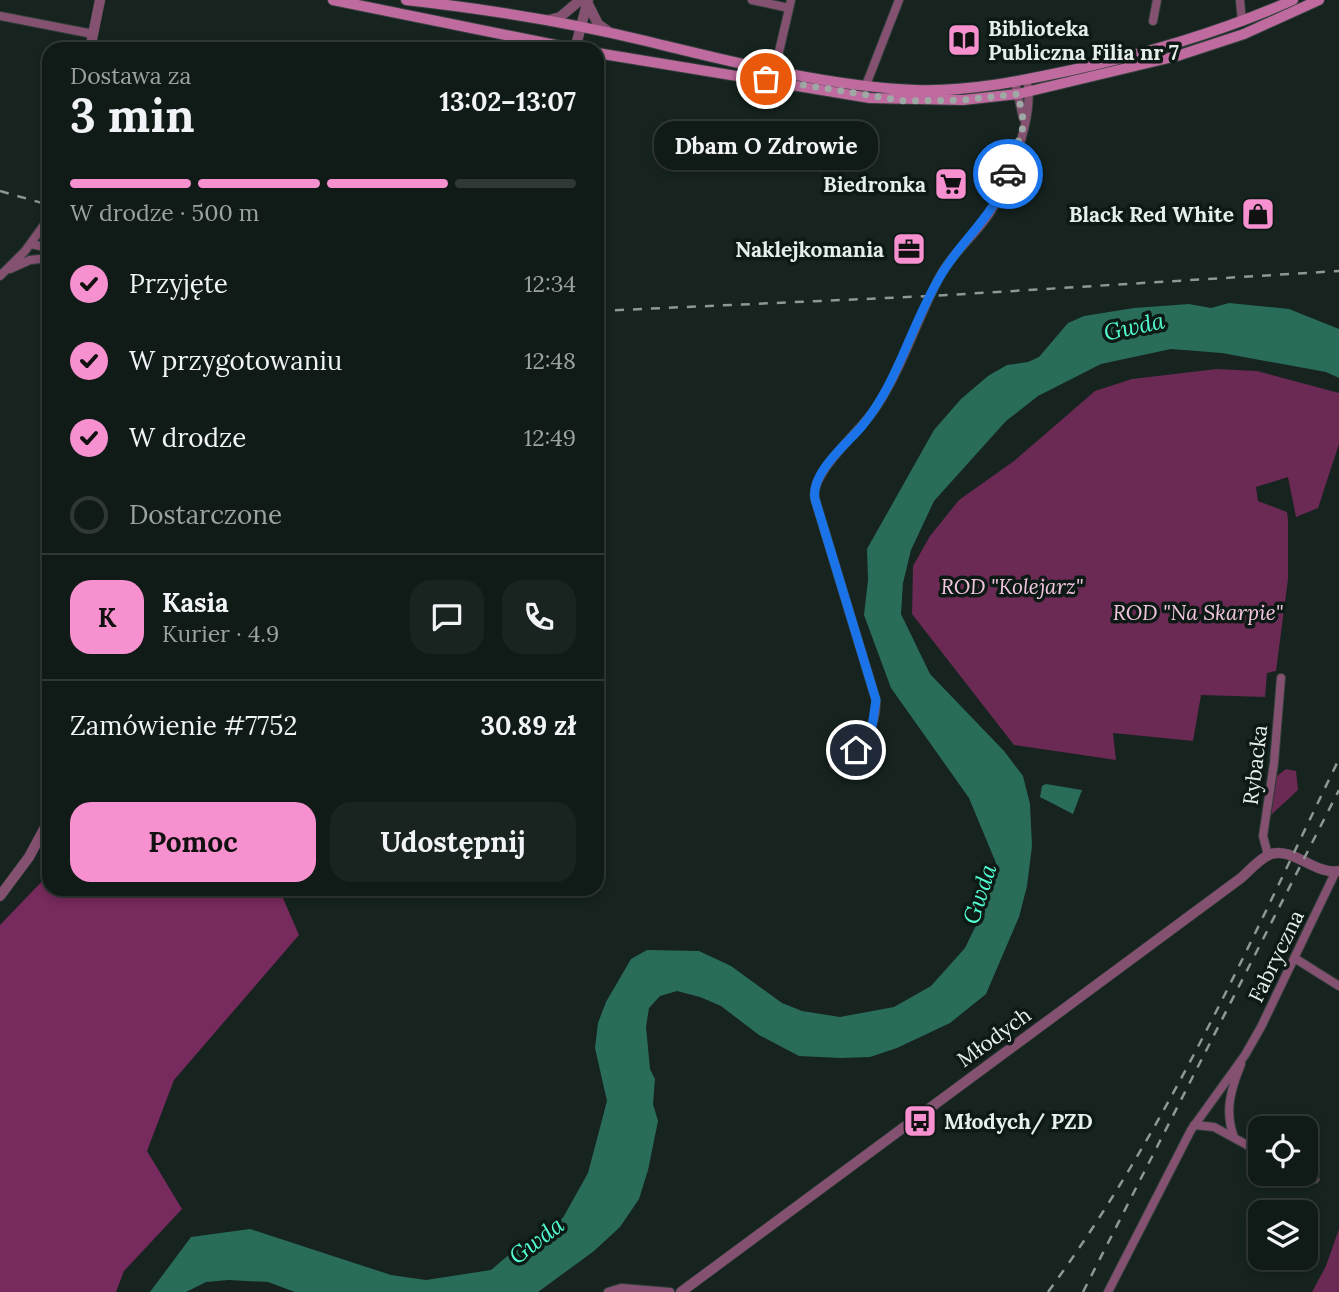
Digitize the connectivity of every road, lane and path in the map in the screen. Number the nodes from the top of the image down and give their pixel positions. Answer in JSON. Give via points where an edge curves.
{"nodes":[{"id":1,"x":100,"y":0,"type":"edge"},
{"id":2,"x":333,"y":0,"type":"edge"},
{"id":3,"x":406,"y":0,"type":"edge"},
{"id":4,"x":752,"y":0,"type":"edge"},
{"id":5,"x":899,"y":0,"type":"edge"},
{"id":6,"x":1157,"y":0,"type":"edge"},
{"id":7,"x":1240,"y":0,"type":"edge"},
{"id":8,"x":1293,"y":0,"type":"edge"},
{"id":9,"x":1319,"y":0,"type":"edge"},
{"id":10,"x":583,"y":2,"type":"edge"},
{"id":11,"x":790,"y":4,"type":"edge"},
{"id":12,"x":506,"y":15,"type":"junction"},
{"id":13,"x":0,"y":16,"type":"edge"},
{"id":14,"x":1153,"y":21,"type":"dead end"},
{"id":15,"x":541,"y":22,"type":"junction"},
{"id":16,"x":1243,"y":28,"type":"junction"},
{"id":17,"x":579,"y":29,"type":"junction"},
{"id":18,"x":476,"y":31,"type":"junction"},
{"id":19,"x":93,"y":34,"type":"junction"},
{"id":20,"x":612,"y":35,"type":"junction"},
{"id":21,"x":91,"y":42,"type":"edge"},
{"id":22,"x":536,"y":42,"type":"edge"},
{"id":23,"x":576,"y":42,"type":"edge"},
{"id":24,"x":604,"y":54,"type":"edge"},
{"id":25,"x":775,"y":69,"type":"junction"},
{"id":26,"x":866,"y":85,"type":"junction"},
{"id":27,"x":1022,"y":86,"type":"junction"},
{"id":28,"x":42,"y":228,"type":"edge"},
{"id":29,"x":30,"y":244,"type":"junction"},
{"id":30,"x":42,"y":247,"type":"edge"},
{"id":31,"x":42,"y":259,"type":"edge"},
{"id":32,"x":0,"y":263,"type":"edge"},
{"id":33,"x":4,"y":273,"type":"edge"},
{"id":34,"x":1281,"y":678,"type":"dead end"},
{"id":35,"x":834,"y":765,"type":"dead end"},
{"id":36,"x":42,"y":833,"type":"edge"},
{"id":37,"x":1268,"y":855,"type":"junction"},
{"id":38,"x":1337,"y":871,"type":"edge"},
{"id":39,"x":0,"y":896,"type":"edge"},
{"id":40,"x":1296,"y":959,"type":"junction"},
{"id":41,"x":1339,"y":986,"type":"edge"},
{"id":42,"x":1245,"y":1055,"type":"junction"},
{"id":43,"x":1194,"y":1125,"type":"junction"},
{"id":44,"x":1234,"y":1137,"type":"junction"},
{"id":45,"x":1248,"y":1145,"type":"edge"},
{"id":46,"x":608,"y":1292,"type":"edge"},
{"id":47,"x":670,"y":1292,"type":"edge"},
{"id":48,"x":681,"y":1292,"type":"edge"},
{"id":49,"x":1108,"y":1292,"type":"edge"}],
"edges":[{"from":1,"to":19,"type":"street"},
{"from":2,"to":18,"type":"main road"},
{"from":3,"to":12,"type":"main road"},
{"from":4,"to":11,"type":"street"},
{"from":5,"to":26,"type":"street"},
{"from":6,"to":14,"type":"street"},
{"from":7,"to":16,"type":"street"},
{"from":8,"to":16,"type":"main road"},
{"from":9,"to":16,"type":"main road"},
{"from":10,"to":15,"type":"street","via":[[560,17]]},
{"from":10,"to":17,"type":"street"},
{"from":10,"to":20,"type":"street"},
{"from":11,"to":25,"type":"street"},
{"from":12,"to":15,"type":"main road"},
{"from":12,"to":18,"type":"main road","via":[[484,20]]},
{"from":13,"to":19,"type":"street"},
{"from":15,"to":17,"type":"main road"},
{"from":16,"to":27,"type":"main road"},
{"from":17,"to":20,"type":"main road"},
{"from":17,"to":23,"type":"street"},
{"from":18,"to":22,"type":"main road"},
{"from":19,"to":21,"type":"street"},
{"from":20,"to":25,"type":"main road"},
{"from":24,"to":27,"type":"main road","via":[[893,100],[955,101]]},
{"from":25,"to":26,"type":"main road"},
{"from":26,"to":27,"type":"main road","via":[[938,90]]},
{"from":27,"to":35,"type":"street","via":[[1024,124],[993,209],[940,276],[876,408],[815,482],[815,499],[876,700],[868,735]]},
{"from":28,"to":29,"type":"street"},
{"from":29,"to":30,"type":"street"},
{"from":29,"to":33,"type":"street"},
{"from":31,"to":33,"type":"street"},
{"from":32,"to":33,"type":"street"},
{"from":34,"to":37,"type":"street","name":"Rybacka","via":[[1275,763],[1263,836]]},
{"from":36,"to":39,"type":"street"},
{"from":37,"to":38,"type":"street","via":[[1280,853],[1316,869]]},
{"from":37,"to":48,"type":"street","name":"Młodych"},
{"from":38,"to":40,"type":"street","name":"Fabryczna"},
{"from":40,"to":41,"type":"street"},
{"from":40,"to":42,"type":"street","name":"Fabryczna"},
{"from":42,"to":43,"type":"street","name":"Fabryczna"},
{"from":42,"to":44,"type":"street","name":"Fabryczna","via":[[1229,1104]]},
{"from":43,"to":44,"type":"street","via":[[1214,1127]]},
{"from":43,"to":49,"type":"street","name":"Fabryczna"},
{"from":44,"to":45,"type":"street"},
{"from":46,"to":47,"type":"street","via":[[621,1288]]}]}
